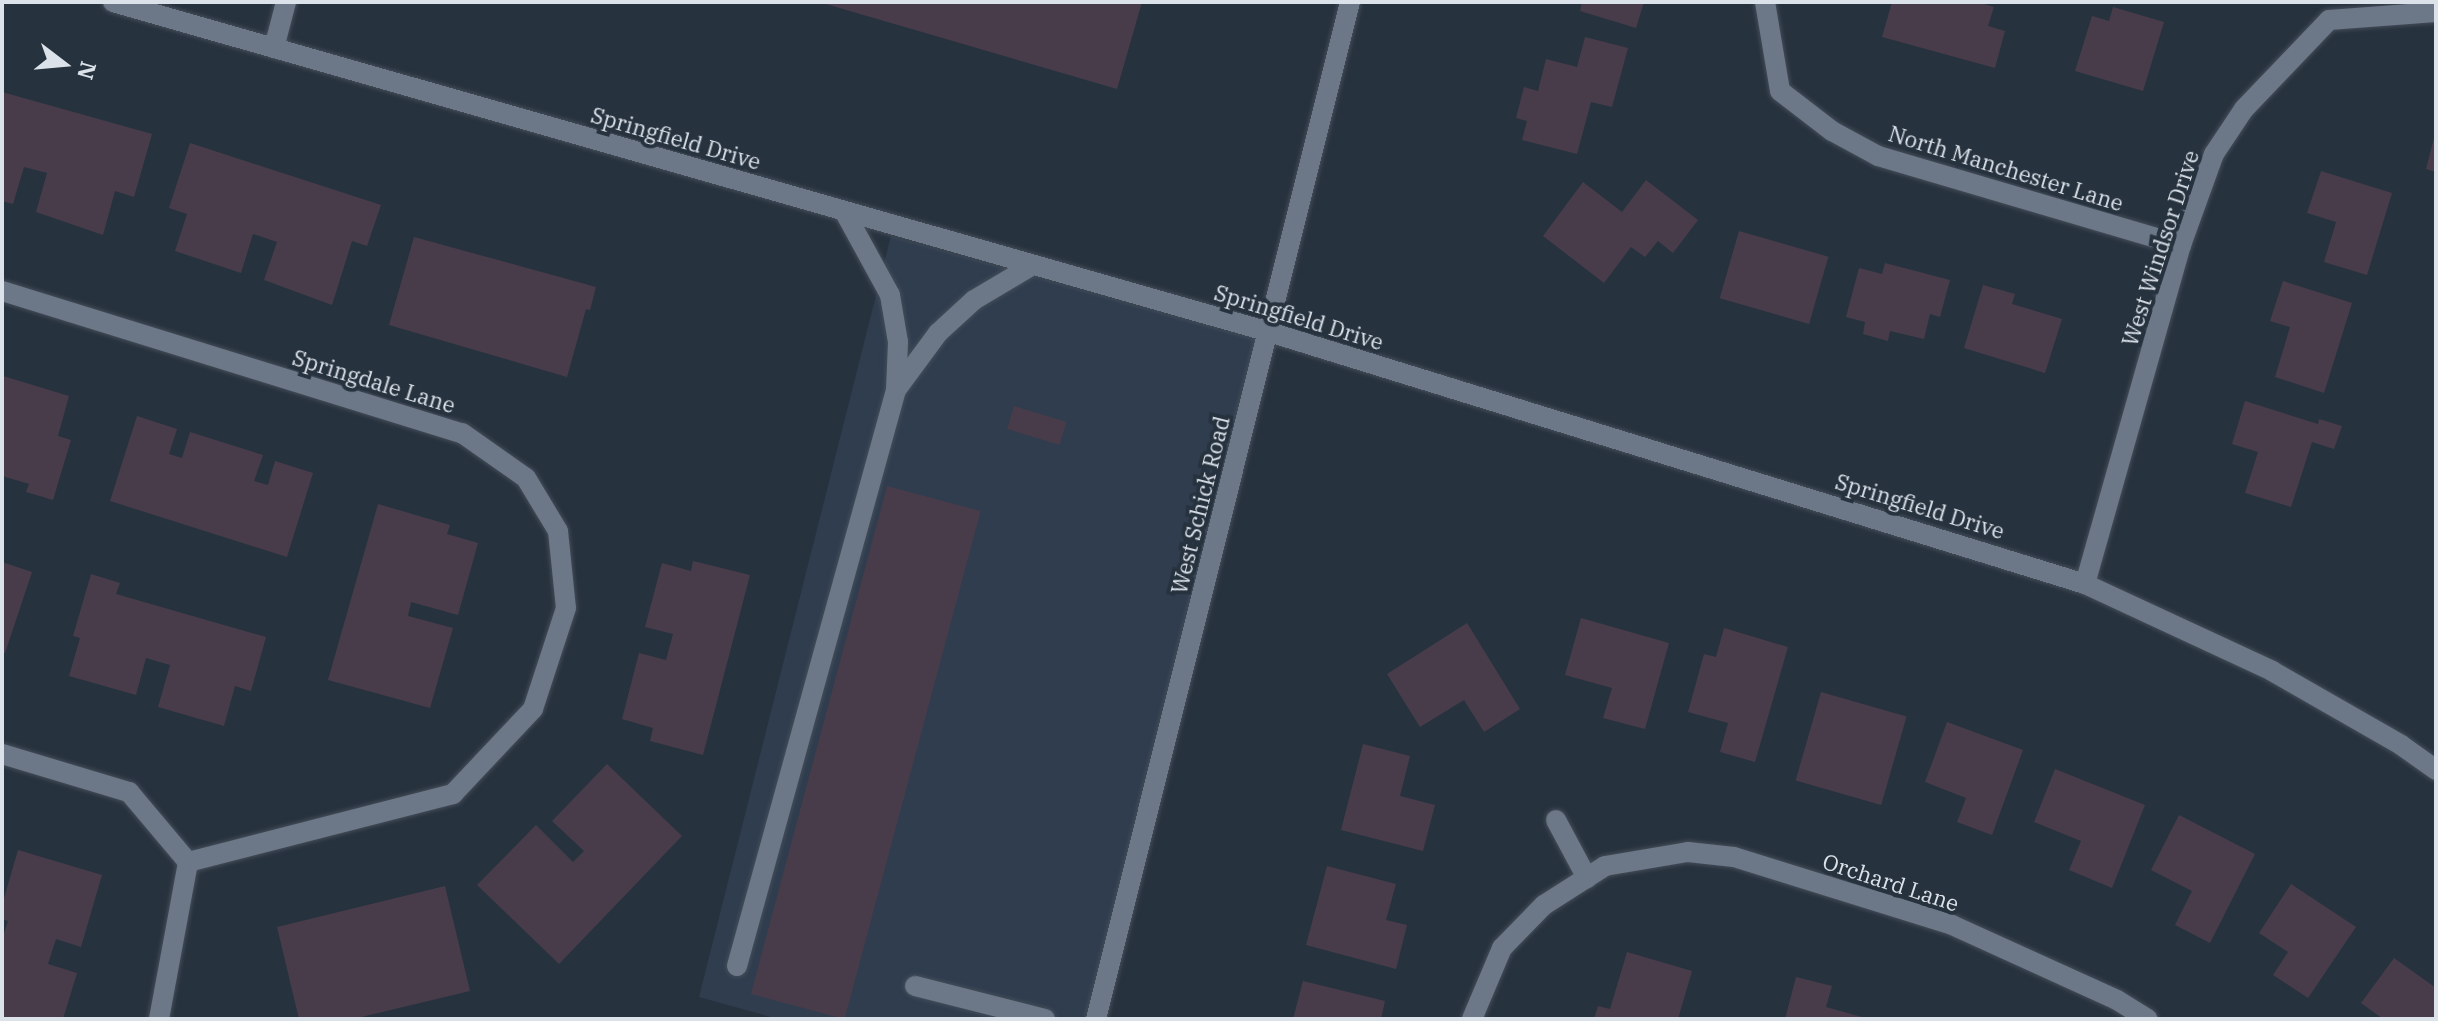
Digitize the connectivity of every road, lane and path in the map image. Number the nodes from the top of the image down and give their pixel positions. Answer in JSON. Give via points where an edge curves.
{"nodes":[{"id":1,"x":113,"y":2,"type":"edge"},
{"id":2,"x":286,"y":2,"type":"edge"},
{"id":3,"x":1350,"y":2,"type":"edge"},
{"id":4,"x":1765,"y":2,"type":"edge"},
{"id":5,"x":2436,"y":12,"type":"edge"},
{"id":6,"x":274,"y":48,"type":"junction"},
{"id":7,"x":844,"y":211,"type":"junction"},
{"id":8,"x":2181,"y":245,"type":"junction"},
{"id":9,"x":1033,"y":265,"type":"junction"},
{"id":10,"x":2,"y":291,"type":"edge"},
{"id":11,"x":1269,"y":332,"type":"junction"},
{"id":12,"x":896,"y":390,"type":"junction"},
{"id":13,"x":2085,"y":584,"type":"junction"},
{"id":14,"x":2,"y":754,"type":"edge"},
{"id":15,"x":2436,"y":770,"type":"edge"},
{"id":16,"x":1556,"y":820,"type":"dead end"},
{"id":17,"x":188,"y":862,"type":"junction"},
{"id":18,"x":1587,"y":878,"type":"junction"},
{"id":19,"x":737,"y":966,"type":"dead end"},
{"id":20,"x":915,"y":986,"type":"dead end"},
{"id":21,"x":159,"y":1019,"type":"edge"},
{"id":22,"x":1045,"y":1019,"type":"edge"},
{"id":23,"x":1096,"y":1019,"type":"edge"},
{"id":24,"x":1472,"y":1019,"type":"edge"},
{"id":25,"x":2147,"y":1019,"type":"edge"}],
"edges":[{"from":1,"to":6,"type":"street","name":"Springfield Drive"},
{"from":2,"to":6,"type":"street"},
{"from":3,"to":11,"type":"street","name":"West Schick Road"},
{"from":4,"to":8,"type":"street","name":"North Manchester Lane","via":[[1780,91],[1832,131],[1878,156]]},
{"from":5,"to":8,"type":"street","name":"West Windsor Drive","via":[[2329,20],[2229,131],[2214,154]]},
{"from":6,"to":7,"type":"street","name":"Springfield Drive"},
{"from":7,"to":9,"type":"street","name":"Springfield Drive"},
{"from":7,"to":12,"type":"street","via":[[890,295],[898,342]]},
{"from":8,"to":13,"type":"street","name":"West Windsor Drive"},
{"from":9,"to":11,"type":"street","name":"Springfield Drive"},
{"from":9,"to":12,"type":"street","via":[[974,300],[938,333]]},
{"from":10,"to":17,"type":"street","name":"Springdale Lane","via":[[462,433],[526,478],[558,531],[566,608],[533,709],[453,794]]},
{"from":11,"to":13,"type":"street","name":"Springfield Drive"},
{"from":11,"to":23,"type":"street","name":"West Schick Road"},
{"from":12,"to":19,"type":"street"},
{"from":13,"to":15,"type":"street","name":"Springfield Drive","via":[[2272,671]]},
{"from":14,"to":17,"type":"street","via":[[129,792]]},
{"from":16,"to":18,"type":"street"},
{"from":17,"to":21,"type":"street"},
{"from":18,"to":24,"type":"street","via":[[1544,905],[1509,940]]},
{"from":18,"to":25,"type":"street","name":"Orchard Lane","via":[[1605,866],[1688,852],[1734,857],[1952,925],[2117,1000]]},
{"from":20,"to":22,"type":"street"}]}
